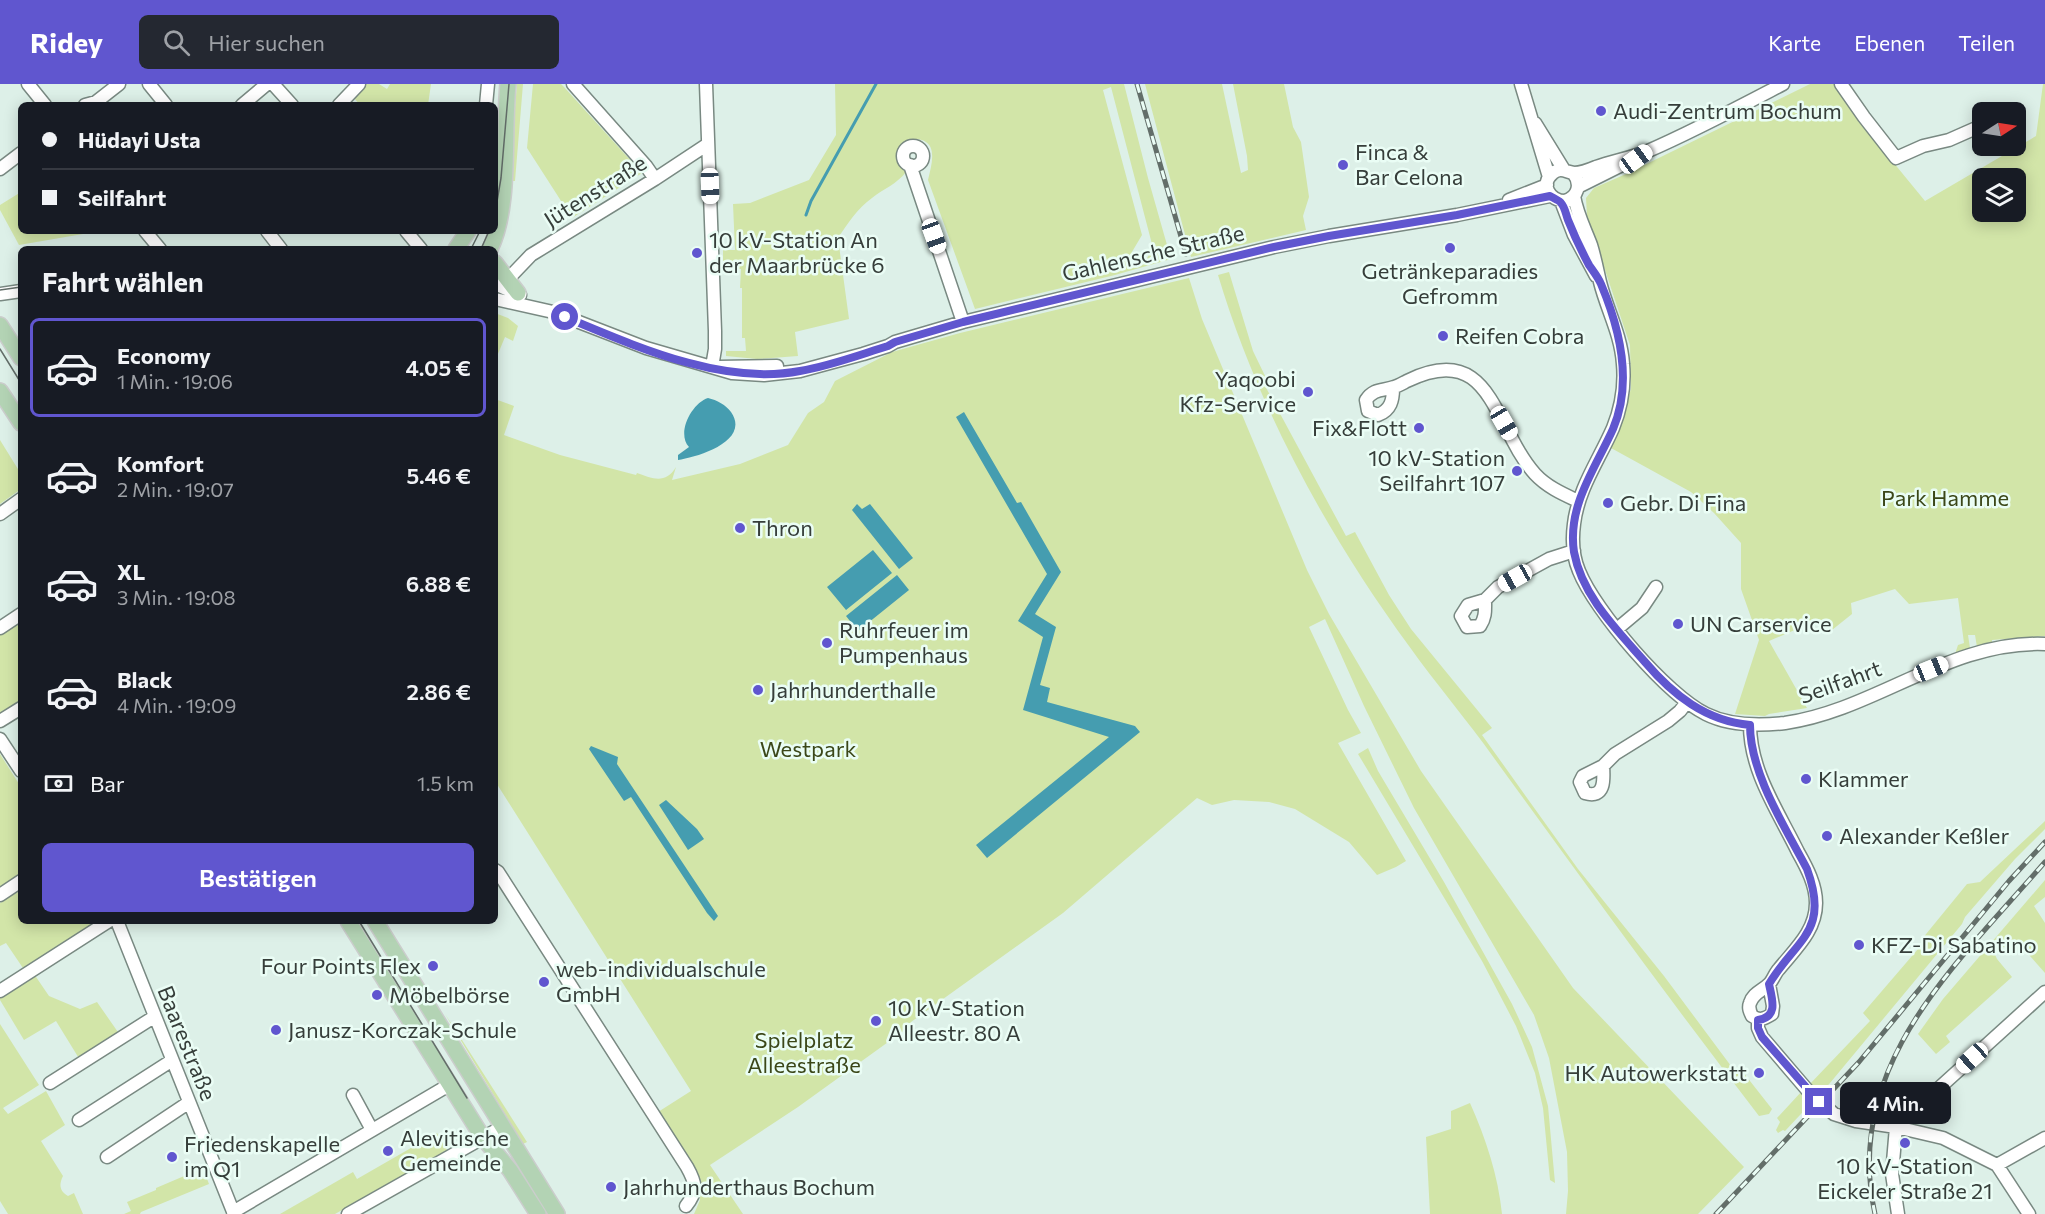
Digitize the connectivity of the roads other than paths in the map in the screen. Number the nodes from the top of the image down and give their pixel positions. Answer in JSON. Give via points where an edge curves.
{"nodes":[{"id":1,"x":28,"y":84,"type":"edge"},
{"id":2,"x":119,"y":84,"type":"edge"},
{"id":3,"x":149,"y":84,"type":"edge"},
{"id":4,"x":267,"y":84,"type":"edge"},
{"id":5,"x":273,"y":84,"type":"edge"},
{"id":6,"x":359,"y":84,"type":"edge"},
{"id":7,"x":488,"y":84,"type":"edge"},
{"id":8,"x":508,"y":84,"type":"edge"},
{"id":9,"x":573,"y":84,"type":"edge"},
{"id":10,"x":706,"y":84,"type":"edge"},
{"id":11,"x":1521,"y":84,"type":"edge"},
{"id":12,"x":1784,"y":84,"type":"edge"},
{"id":13,"x":1841,"y":84,"type":"edge"},
{"id":14,"x":43,"y":102,"type":"edge"},
{"id":15,"x":96,"y":102,"type":"edge"},
{"id":16,"x":164,"y":102,"type":"edge"},
{"id":17,"x":246,"y":102,"type":"edge"},
{"id":18,"x":289,"y":102,"type":"edge"},
{"id":19,"x":342,"y":102,"type":"edge"},
{"id":20,"x":486,"y":102,"type":"edge"},
{"id":21,"x":505,"y":114,"type":"junction"},
{"id":22,"x":1533,"y":120,"type":"junction"},
{"id":23,"x":1972,"y":130,"type":"edge"},
{"id":24,"x":708,"y":144,"type":"junction"},
{"id":25,"x":498,"y":147,"type":"edge"},
{"id":26,"x":1647,"y":151,"type":"junction"},
{"id":27,"x":18,"y":155,"type":"edge"},
{"id":28,"x":910,"y":165,"type":"dead end"},
{"id":29,"x":0,"y":170,"type":"edge"},
{"id":30,"x":1568,"y":171,"type":"junction"},
{"id":31,"x":655,"y":179,"type":"junction"},
{"id":32,"x":1552,"y":190,"type":"junction"},
{"id":33,"x":1576,"y":192,"type":"junction"},
{"id":34,"x":498,"y":230,"type":"edge"},
{"id":35,"x":148,"y":234,"type":"edge"},
{"id":36,"x":269,"y":234,"type":"edge"},
{"id":37,"x":408,"y":234,"type":"edge"},
{"id":38,"x":158,"y":246,"type":"edge"},
{"id":39,"x":279,"y":246,"type":"edge"},
{"id":40,"x":418,"y":246,"type":"edge"},
{"id":41,"x":501,"y":282,"type":"edge"},
{"id":42,"x":1600,"y":282,"type":"junction"},
{"id":43,"x":18,"y":291,"type":"edge"},
{"id":44,"x":518,"y":293,"type":"joint"},
{"id":45,"x":0,"y":294,"type":"edge"},
{"id":46,"x":498,"y":300,"type":"edge"},
{"id":47,"x":553,"y":312,"type":"junction"},
{"id":48,"x":963,"y":322,"type":"junction"},
{"id":49,"x":0,"y":325,"type":"edge"},
{"id":50,"x":18,"y":353,"type":"edge"},
{"id":51,"x":712,"y":367,"type":"junction"},
{"id":52,"x":1393,"y":388,"type":"dead end"},
{"id":53,"x":0,"y":391,"type":"edge"},
{"id":54,"x":18,"y":416,"type":"edge"},
{"id":55,"x":18,"y":501,"type":"edge"},
{"id":56,"x":1578,"y":501,"type":"junction"},
{"id":57,"x":0,"y":514,"type":"edge"},
{"id":58,"x":1574,"y":551,"type":"junction"},
{"id":59,"x":1656,"y":587,"type":"dead end"},
{"id":60,"x":1485,"y":600,"type":"dead end"},
{"id":61,"x":18,"y":616,"type":"edge"},
{"id":62,"x":0,"y":627,"type":"edge"},
{"id":63,"x":1617,"y":629,"type":"junction"},
{"id":64,"x":2045,"y":644,"type":"edge"},
{"id":65,"x":1686,"y":702,"type":"junction"},
{"id":66,"x":18,"y":710,"type":"edge"},
{"id":67,"x":0,"y":721,"type":"edge"},
{"id":68,"x":1750,"y":725,"type":"junction"},
{"id":69,"x":0,"y":739,"type":"edge"},
{"id":70,"x":18,"y":766,"type":"edge"},
{"id":71,"x":1603,"y":766,"type":"dead end"},
{"id":72,"x":498,"y":874,"type":"edge"},
{"id":73,"x":18,"y":883,"type":"edge"},
{"id":74,"x":0,"y":895,"type":"edge"},
{"id":75,"x":104,"y":924,"type":"edge"},
{"id":76,"x":118,"y":924,"type":"edge"},
{"id":77,"x":350,"y":924,"type":"edge"},
{"id":78,"x":377,"y":924,"type":"edge"},
{"id":79,"x":1769,"y":984,"type":"junction"},
{"id":80,"x":0,"y":991,"type":"edge"},
{"id":81,"x":2045,"y":992,"type":"edge"},
{"id":82,"x":154,"y":1017,"type":"junction"},
{"id":83,"x":1758,"y":1020,"type":"junction"},
{"id":84,"x":171,"y":1061,"type":"junction"},
{"id":85,"x":50,"y":1083,"type":"dead end"},
{"id":86,"x":449,"y":1085,"type":"junction"},
{"id":87,"x":353,"y":1095,"type":"dead end"},
{"id":88,"x":188,"y":1103,"type":"junction"},
{"id":89,"x":79,"y":1120,"type":"dead end"},
{"id":90,"x":502,"y":1127,"type":"junction"},
{"id":91,"x":1896,"y":1127,"type":"junction"},
{"id":92,"x":372,"y":1130,"type":"junction"},
{"id":93,"x":483,"y":1138,"type":"junction"},
{"id":94,"x":2045,"y":1138,"type":"edge"},
{"id":95,"x":107,"y":1157,"type":"dead end"},
{"id":96,"x":1997,"y":1165,"type":"junction"},
{"id":97,"x":686,"y":1206,"type":"dead end"},
{"id":98,"x":233,"y":1213,"type":"edge"},
{"id":99,"x":348,"y":1214,"type":"edge"},
{"id":100,"x":538,"y":1214,"type":"edge"},
{"id":101,"x":557,"y":1214,"type":"edge"},
{"id":102,"x":1898,"y":1214,"type":"edge"},
{"id":103,"x":2029,"y":1214,"type":"edge"}],
"edges":[{"from":1,"to":14,"type":"street"},
{"from":2,"to":15,"type":"street"},
{"from":3,"to":16,"type":"street"},
{"from":4,"to":17,"type":"street"},
{"from":5,"to":18,"type":"street"},
{"from":6,"to":19,"type":"street"},
{"from":7,"to":20,"type":"street"},
{"from":8,"to":21,"type":"main road"},
{"from":9,"to":31,"type":"street"},
{"from":10,"to":24,"type":"street"},
{"from":11,"to":22,"type":"street"},
{"from":12,"to":26,"type":"street","name":"Gahlensche Straße"},
{"from":13,"to":23,"type":"street","via":[[1896,158]]},
{"from":21,"to":25,"type":"main road"},
{"from":21,"to":34,"type":"main road"},
{"from":22,"to":30,"type":"street"},
{"from":22,"to":32,"type":"street","name":"Seilfahrt"},
{"from":24,"to":31,"type":"street","name":"Jütenstraße"},
{"from":24,"to":51,"type":"street","via":[[715,331]]},
{"from":26,"to":30,"type":"street","name":"Gahlensche Straße","via":[[1586,171]]},
{"from":26,"to":33,"type":"street","name":"Gahlensche Straße"},
{"from":27,"to":29,"type":"street"},
{"from":28,"to":48,"type":"street"},
{"from":30,"to":32,"type":"street","name":"Gahlensche Straße","via":[[1556,171]]},
{"from":30,"to":33,"type":"street","via":[[1576,177]]},
{"from":31,"to":41,"type":"street","name":"Jütenstraße","via":[[531,255]]},
{"from":32,"to":33,"type":"street","name":"Gahlensche Straße","via":[[1568,200]]},
{"from":32,"to":42,"type":"street","name":"Seilfahrt"},
{"from":32,"to":48,"type":"street","name":"Gahlensche Straße","via":[[1491,208],[1274,247]]},
{"from":33,"to":42,"type":"street","name":"Seilfahrt","via":[[1576,207],[1598,265]]},
{"from":35,"to":38,"type":"street"},
{"from":36,"to":39,"type":"street"},
{"from":37,"to":40,"type":"street"},
{"from":41,"to":44,"type":"main road","name":"Gahlensche Straße"},
{"from":42,"to":56,"type":"street","name":"Seilfahrt","via":[[1619,341],[1623,387],[1613,429]]},
{"from":43,"to":45,"type":"street"},
{"from":44,"to":47,"type":"street","name":"Gahlensche Straße"},
{"from":46,"to":47,"type":"street","name":"Gahlensche Straße"},
{"from":47,"to":51,"type":"street","name":"Gahlensche Straße","via":[[646,348]]},
{"from":48,"to":51,"type":"street","name":"Gahlensche Straße","via":[[800,371],[764,375]]},
{"from":49,"to":50,"type":"main road"},
{"from":52,"to":56,"type":"street","via":[[1438,370],[1451,369],[1472,377],[1485,392],[1528,466],[1555,490]]},
{"from":53,"to":54,"type":"main road"},
{"from":55,"to":57,"type":"street"},
{"from":56,"to":58,"type":"street","name":"Seilfahrt"},
{"from":58,"to":60,"type":"street","via":[[1549,559],[1498,587]]},
{"from":58,"to":63,"type":"street","name":"Seilfahrt","via":[[1586,587]]},
{"from":59,"to":63,"type":"street","via":[[1642,608]]},
{"from":61,"to":62,"type":"street"},
{"from":63,"to":65,"type":"street","name":"Seilfahrt"},
{"from":64,"to":68,"type":"street","name":"Seilfahrt","via":[[2004,646],[1974,653],[1826,713]]},
{"from":65,"to":68,"type":"street","name":"Seilfahrt","via":[[1724,721]]},
{"from":65,"to":71,"type":"street","via":[[1668,721],[1615,754]]},
{"from":66,"to":67,"type":"street"},
{"from":68,"to":79,"type":"street","via":[[1758,771],[1807,869],[1816,904],[1812,926]]},
{"from":69,"to":70,"type":"street"},
{"from":72,"to":97,"type":"street","via":[[692,1175],[694,1196]]},
{"from":73,"to":74,"type":"street"},
{"from":75,"to":80,"type":"street"},
{"from":76,"to":82,"type":"street","name":"Baarestraße"},
{"from":77,"to":86,"type":"main road"},
{"from":78,"to":90,"type":"main road"},
{"from":79,"to":83,"type":"street","via":[[1772,1014]]},
{"from":79,"to":83,"type":"street","via":[[1750,1003],[1752,1016]]},
{"from":81,"to":91,"type":"street"},
{"from":82,"to":84,"type":"street","name":"Baarestraße"},
{"from":82,"to":85,"type":"street"},
{"from":83,"to":91,"type":"street","via":[[1762,1037],[1819,1102],[1841,1117]]},
{"from":84,"to":88,"type":"street","name":"Baarestraße"},
{"from":84,"to":89,"type":"street"},
{"from":86,"to":92,"type":"street"},
{"from":86,"to":93,"type":"main road"},
{"from":87,"to":92,"type":"street"},
{"from":88,"to":95,"type":"street"},
{"from":88,"to":98,"type":"street","name":"Baarestraße"},
{"from":90,"to":93,"type":"street"},
{"from":90,"to":101,"type":"main road"},
{"from":91,"to":96,"type":"street","via":[[1943,1138]]},
{"from":91,"to":102,"type":"street","via":[[1892,1166]]},
{"from":92,"to":98,"type":"street"},
{"from":93,"to":99,"type":"street"},
{"from":93,"to":100,"type":"main road","via":[[510,1170]]},
{"from":94,"to":96,"type":"street"},
{"from":96,"to":103,"type":"street"}]}
